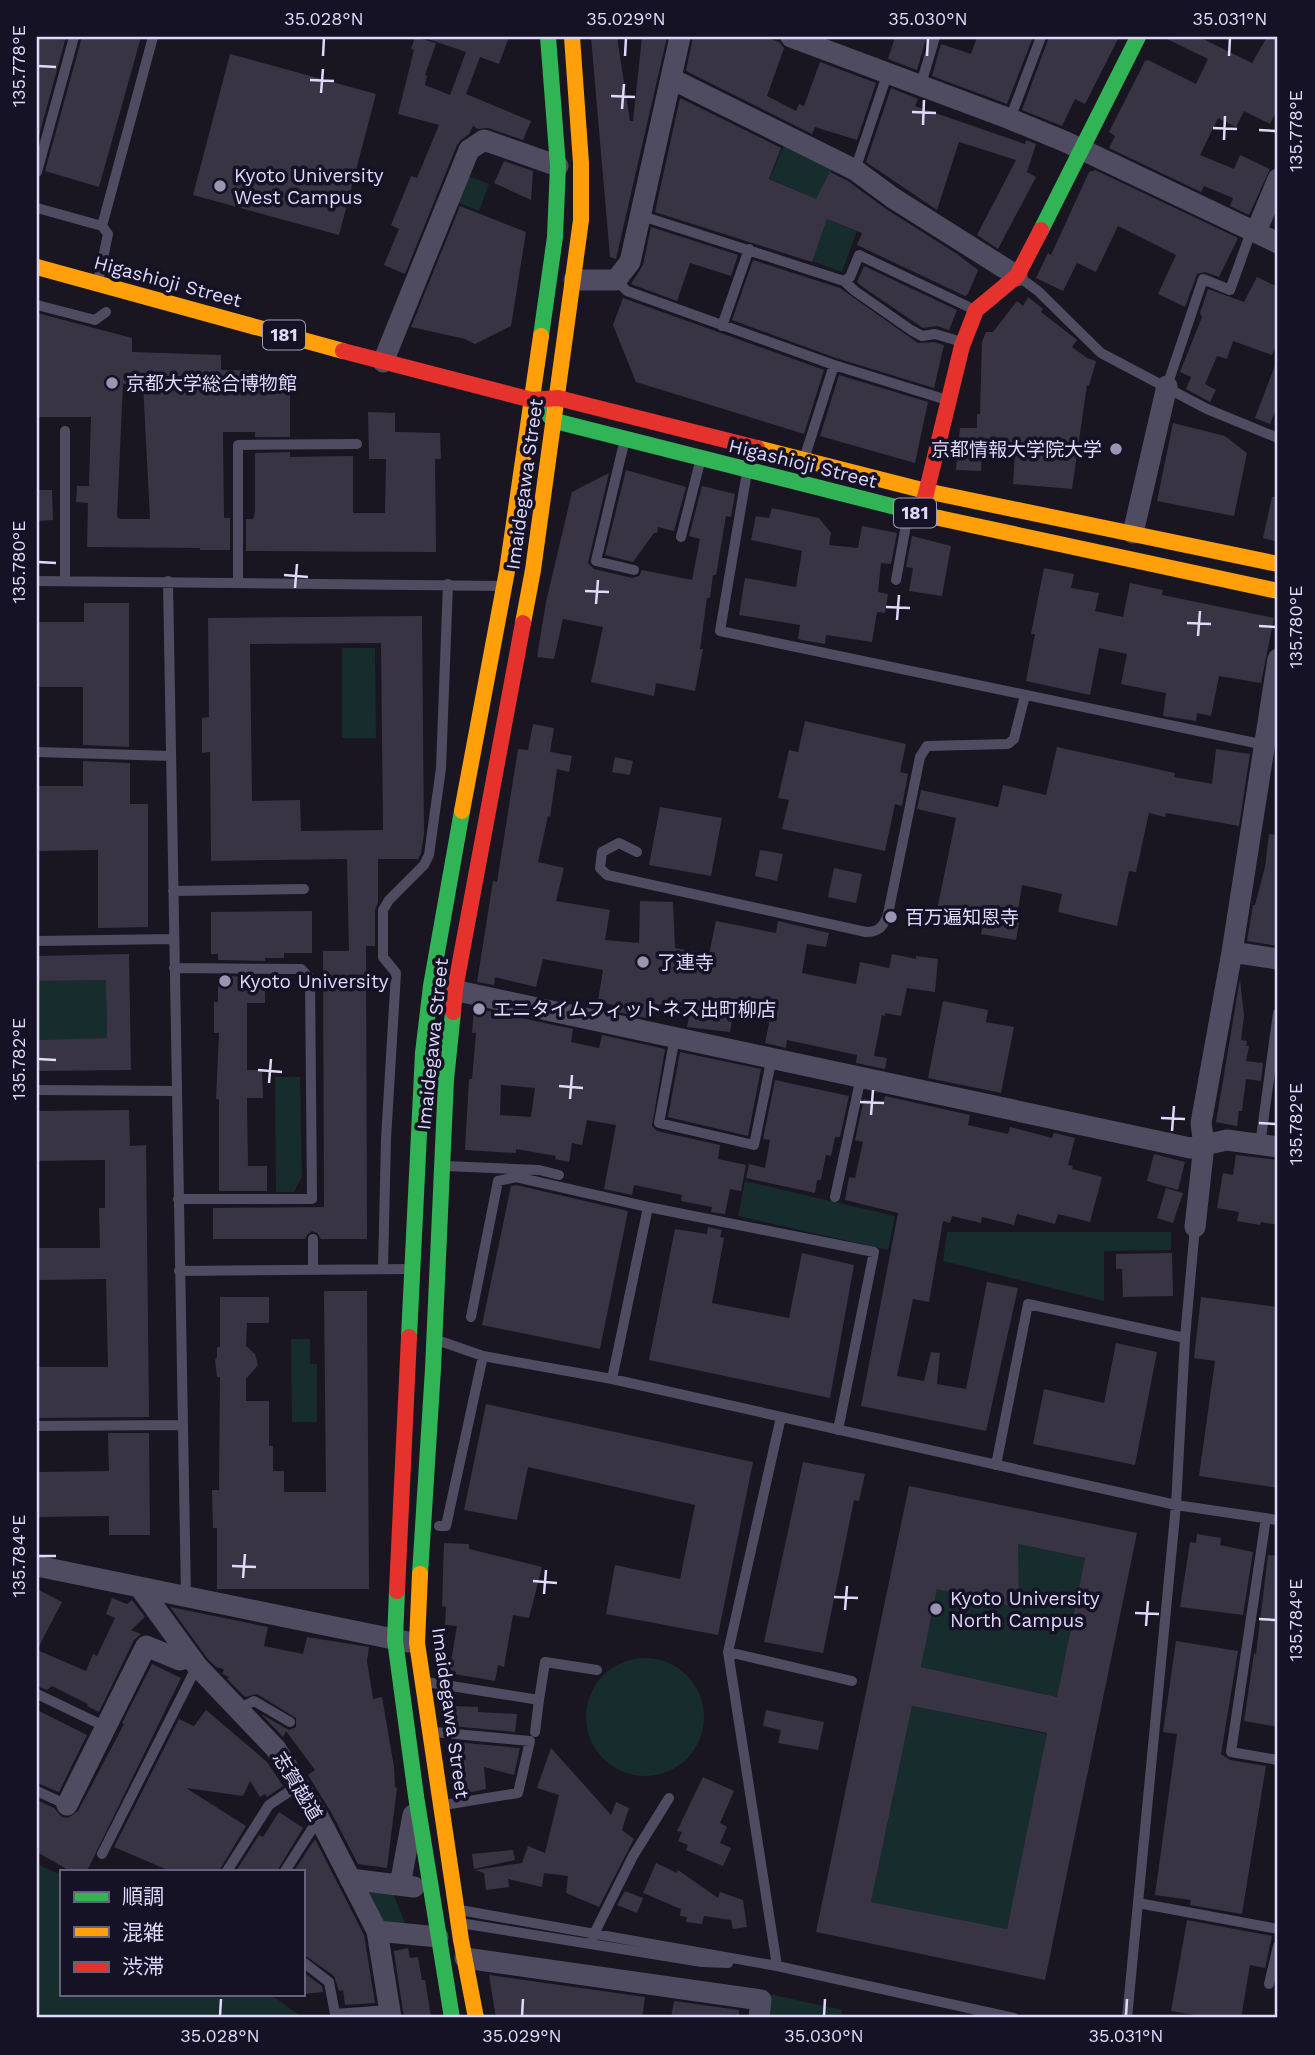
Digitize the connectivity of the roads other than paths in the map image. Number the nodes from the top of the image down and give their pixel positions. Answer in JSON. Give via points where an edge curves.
{"nodes":[{"id":1,"x":74,"y":37,"type":"edge"},
{"id":2,"x":153,"y":37,"type":"edge"},
{"id":3,"x":548,"y":37,"type":"edge"},
{"id":4,"x":572,"y":37,"type":"edge"},
{"id":5,"x":680,"y":37,"type":"edge"},
{"id":6,"x":791,"y":37,"type":"edge"},
{"id":7,"x":935,"y":37,"type":"edge"},
{"id":8,"x":1041,"y":37,"type":"edge"},
{"id":9,"x":1138,"y":37,"type":"edge"},
{"id":10,"x":888,"y":72,"type":"junction"},
{"id":11,"x":672,"y":79,"type":"junction"},
{"id":12,"x":920,"y":84,"type":"junction"},
{"id":13,"x":1010,"y":119,"type":"junction"},
{"id":14,"x":1082,"y":150,"type":"junction"},
{"id":15,"x":558,"y":166,"type":"junction"},
{"id":16,"x":855,"y":170,"type":"junction"},
{"id":17,"x":37,"y":172,"type":"edge"},
{"id":18,"x":1278,"y":178,"type":"edge"},
{"id":19,"x":37,"y":208,"type":"edge"},
{"id":20,"x":642,"y":216,"type":"junction"},
{"id":21,"x":102,"y":226,"type":"junction"},
{"id":22,"x":1254,"y":230,"type":"junction"},
{"id":23,"x":1278,"y":243,"type":"edge"},
{"id":24,"x":749,"y":249,"type":"junction"},
{"id":25,"x":37,"y":267,"type":"edge"},
{"id":26,"x":1017,"y":276,"type":"junction"},
{"id":27,"x":574,"y":279,"type":"junction"},
{"id":28,"x":616,"y":280,"type":"junction"},
{"id":29,"x":844,"y":281,"type":"junction"},
{"id":30,"x":97,"y":284,"type":"junction"},
{"id":31,"x":37,"y":305,"type":"edge"},
{"id":32,"x":976,"y":310,"type":"junction"},
{"id":33,"x":106,"y":312,"type":"dead end"},
{"id":34,"x":722,"y":326,"type":"junction"},
{"id":35,"x":963,"y":342,"type":"junction"},
{"id":36,"x":383,"y":362,"type":"junction"},
{"id":37,"x":834,"y":365,"type":"junction"},
{"id":38,"x":1167,"y":386,"type":"junction"},
{"id":39,"x":558,"y":398,"type":"junction"},
{"id":40,"x":533,"y":400,"type":"junction"},
{"id":41,"x":949,"y":400,"type":"junction"},
{"id":42,"x":555,"y":421,"type":"junction"},
{"id":43,"x":65,"y":431,"type":"dead end"},
{"id":44,"x":1278,"y":438,"type":"edge"},
{"id":45,"x":625,"y":440,"type":"junction"},
{"id":46,"x":357,"y":444,"type":"dead end"},
{"id":47,"x":803,"y":459,"type":"junction"},
{"id":48,"x":701,"y":460,"type":"junction"},
{"id":49,"x":747,"y":471,"type":"junction"},
{"id":50,"x":926,"y":491,"type":"junction"},
{"id":51,"x":915,"y":513,"type":"junction"},
{"id":52,"x":1133,"y":533,"type":"junction"},
{"id":53,"x":681,"y":537,"type":"dead end"},
{"id":54,"x":1278,"y":564,"type":"edge"},
{"id":55,"x":634,"y":570,"type":"dead end"},
{"id":56,"x":896,"y":580,"type":"dead end"},
{"id":57,"x":37,"y":581,"type":"edge"},
{"id":58,"x":65,"y":581,"type":"junction"},
{"id":59,"x":168,"y":582,"type":"junction"},
{"id":60,"x":238,"y":582,"type":"junction"},
{"id":61,"x":448,"y":584,"type":"junction"},
{"id":62,"x":504,"y":586,"type":"junction"},
{"id":63,"x":1278,"y":592,"type":"edge"},
{"id":64,"x":1278,"y":659,"type":"edge"},
{"id":65,"x":1025,"y":695,"type":"junction"},
{"id":66,"x":1270,"y":733,"type":"edge"},
{"id":67,"x":37,"y":752,"type":"edge"},
{"id":68,"x":171,"y":756,"type":"junction"},
{"id":69,"x":637,"y":852,"type":"dead end"},
{"id":70,"x":304,"y":889,"type":"dead end"},
{"id":71,"x":173,"y":891,"type":"junction"},
{"id":72,"x":173,"y":939,"type":"junction"},
{"id":73,"x":37,"y":941,"type":"edge"},
{"id":74,"x":1232,"y":952,"type":"junction"},
{"id":75,"x":1278,"y":959,"type":"edge"},
{"id":76,"x":174,"y":968,"type":"junction"},
{"id":77,"x":431,"y":986,"type":"junction"},
{"id":78,"x":455,"y":989,"type":"junction"},
{"id":79,"x":1278,"y":1013,"type":"edge"},
{"id":80,"x":675,"y":1037,"type":"junction"},
{"id":81,"x":772,"y":1058,"type":"junction"},
{"id":82,"x":861,"y":1077,"type":"junction"},
{"id":83,"x":37,"y":1090,"type":"edge"},
{"id":84,"x":176,"y":1091,"type":"junction"},
{"id":85,"x":1203,"y":1145,"type":"junction"},
{"id":86,"x":1269,"y":1146,"type":"edge"},
{"id":87,"x":442,"y":1166,"type":"junction"},
{"id":88,"x":559,"y":1175,"type":"dead end"},
{"id":89,"x":835,"y":1197,"type":"dead end"},
{"id":90,"x":178,"y":1199,"type":"junction"},
{"id":91,"x":648,"y":1207,"type":"junction"},
{"id":92,"x":1195,"y":1227,"type":"joint"},
{"id":93,"x":313,"y":1239,"type":"dead end"},
{"id":94,"x":383,"y":1268,"type":"junction"},
{"id":95,"x":313,"y":1269,"type":"junction"},
{"id":96,"x":414,"y":1270,"type":"junction"},
{"id":97,"x":179,"y":1271,"type":"junction"},
{"id":98,"x":471,"y":1317,"type":"dead end"},
{"id":99,"x":411,"y":1336,"type":"junction"},
{"id":100,"x":1185,"y":1338,"type":"junction"},
{"id":101,"x":434,"y":1339,"type":"junction"},
{"id":102,"x":483,"y":1356,"type":"junction"},
{"id":103,"x":612,"y":1379,"type":"junction"},
{"id":104,"x":781,"y":1417,"type":"junction"},
{"id":105,"x":182,"y":1424,"type":"junction"},
{"id":106,"x":37,"y":1426,"type":"edge"},
{"id":107,"x":838,"y":1430,"type":"junction"},
{"id":108,"x":996,"y":1465,"type":"junction"},
{"id":109,"x":1176,"y":1505,"type":"junction"},
{"id":110,"x":1266,"y":1518,"type":"junction"},
{"id":111,"x":1278,"y":1520,"type":"edge"},
{"id":112,"x":439,"y":1526,"type":"dead end"},
{"id":113,"x":37,"y":1566,"type":"edge"},
{"id":114,"x":141,"y":1589,"type":"junction"},
{"id":115,"x":186,"y":1598,"type":"junction"},
{"id":116,"x":395,"y":1640,"type":"junction"},
{"id":117,"x":418,"y":1643,"type":"junction"},
{"id":118,"x":728,"y":1652,"type":"junction"},
{"id":119,"x":194,"y":1661,"type":"junction"},
{"id":120,"x":597,"y":1670,"type":"dead end"},
{"id":121,"x":852,"y":1681,"type":"dead end"},
{"id":122,"x":424,"y":1682,"type":"junction"},
{"id":123,"x":37,"y":1694,"type":"edge"},
{"id":124,"x":539,"y":1700,"type":"junction"},
{"id":125,"x":238,"y":1709,"type":"junction"},
{"id":126,"x":290,"y":1722,"type":"dead end"},
{"id":127,"x":106,"y":1727,"type":"junction"},
{"id":128,"x":431,"y":1732,"type":"junction"},
{"id":129,"x":535,"y":1732,"type":"dead end"},
{"id":130,"x":1278,"y":1760,"type":"edge"},
{"id":131,"x":299,"y":1785,"type":"junction"},
{"id":132,"x":37,"y":1791,"type":"edge"},
{"id":133,"x":416,"y":1796,"type":"junction"},
{"id":134,"x":669,"y":1798,"type":"dead end"},
{"id":135,"x":67,"y":1805,"type":"joint"},
{"id":136,"x":442,"y":1805,"type":"junction"},
{"id":137,"x":319,"y":1818,"type":"junction"},
{"id":138,"x":102,"y":1854,"type":"dead end"},
{"id":139,"x":228,"y":1870,"type":"edge"},
{"id":140,"x":286,"y":1870,"type":"edge"},
{"id":141,"x":351,"y":1879,"type":"junction"},
{"id":142,"x":400,"y":1885,"type":"junction"},
{"id":143,"x":430,"y":1889,"type":"junction"},
{"id":144,"x":1138,"y":1903,"type":"junction"},
{"id":145,"x":459,"y":1916,"type":"junction"},
{"id":146,"x":1278,"y":1929,"type":"edge"},
{"id":147,"x":377,"y":1931,"type":"junction"},
{"id":148,"x":595,"y":1933,"type":"junction"},
{"id":149,"x":438,"y":1937,"type":"junction"},
{"id":150,"x":590,"y":1944,"type":"junction"},
{"id":151,"x":1278,"y":1945,"type":"edge"},
{"id":152,"x":465,"y":1958,"type":"junction"},
{"id":153,"x":304,"y":1963,"type":"edge"},
{"id":154,"x":751,"y":1963,"type":"junction"},
{"id":155,"x":777,"y":1966,"type":"junction"},
{"id":156,"x":1269,"y":1984,"type":"dead end"},
{"id":157,"x":390,"y":2014,"type":"edge"},
{"id":158,"x":452,"y":2018,"type":"edge"},
{"id":159,"x":476,"y":2018,"type":"edge"},
{"id":160,"x":759,"y":2018,"type":"edge"},
{"id":161,"x":1014,"y":2018,"type":"edge"},
{"id":162,"x":1126,"y":2018,"type":"edge"}],
"edges":[{"from":1,"to":17,"type":"lane"},
{"from":2,"to":21,"type":"lane"},
{"from":3,"to":15,"type":"main road","name":"Imaidegawa Street"},
{"from":4,"to":27,"type":"main road","name":"Imaidegawa Street","via":[[581,192]]},
{"from":5,"to":11,"type":"street"},
{"from":6,"to":10,"type":"street"},
{"from":7,"to":12,"type":"lane"},
{"from":8,"to":13,"type":"lane"},
{"from":9,"to":14,"type":"main road"},
{"from":10,"to":12,"type":"street"},
{"from":10,"to":16,"type":"lane"},
{"from":11,"to":16,"type":"street"},
{"from":11,"to":20,"type":"street"},
{"from":12,"to":13,"type":"street"},
{"from":13,"to":14,"type":"street"},
{"from":14,"to":22,"type":"street"},
{"from":14,"to":26,"type":"main road"},
{"from":15,"to":36,"type":"street","via":[[484,141],[470,150]]},
{"from":15,"to":40,"type":"main road","name":"Imaidegawa Street","via":[[555,237]]},
{"from":16,"to":26,"type":"street"},
{"from":18,"to":22,"type":"street"},
{"from":19,"to":21,"type":"lane"},
{"from":20,"to":24,"type":"lane"},
{"from":20,"to":28,"type":"street","via":[[631,262]]},
{"from":21,"to":30,"type":"lane","via":[[108,234]]},
{"from":22,"to":23,"type":"street"},
{"from":22,"to":38,"type":"lane","via":[[1230,290],[1203,279]]},
{"from":24,"to":29,"type":"lane"},
{"from":24,"to":34,"type":"lane"},
{"from":25,"to":30,"type":"main road","name":"Higashioji Street","number":"181"},
{"from":26,"to":32,"type":"main road"},
{"from":26,"to":38,"type":"lane","via":[[1101,353]]},
{"from":27,"to":28,"type":"street"},
{"from":27,"to":39,"type":"main road","name":"Imaidegawa Street"},
{"from":28,"to":34,"type":"lane","via":[[627,291]]},
{"from":29,"to":32,"type":"lane","via":[[859,255]]},
{"from":29,"to":35,"type":"lane","via":[[922,336],[935,334]]},
{"from":30,"to":36,"type":"main road","name":"Higashioji Street","number":"181"},
{"from":31,"to":33,"type":"lane","via":[[95,320]]},
{"from":32,"to":35,"type":"main road"},
{"from":34,"to":37,"type":"lane"},
{"from":35,"to":41,"type":"main road"},
{"from":36,"to":40,"type":"main road","name":"Higashioji Street","number":"181"},
{"from":37,"to":41,"type":"lane"},
{"from":37,"to":47,"type":"lane"},
{"from":38,"to":44,"type":"lane"},
{"from":38,"to":52,"type":"street"},
{"from":39,"to":40,"type":"main road","name":"Higashioji Street","number":"181"},
{"from":39,"to":42,"type":"main road","name":"Imaidegawa Street"},
{"from":39,"to":47,"type":"main road","name":"Higashioji Street","number":"181"},
{"from":40,"to":42,"type":"main road","name":"Higashioji Street","number":"181"},
{"from":40,"to":62,"type":"main road","name":"Imaidegawa Street"},
{"from":41,"to":50,"type":"main road"},
{"from":42,"to":45,"type":"main road","name":"Higashioji Street","number":"181"},
{"from":42,"to":78,"type":"main road","name":"Imaidegawa Street","via":[[533,570]]},
{"from":43,"to":58,"type":"lane"},
{"from":45,"to":48,"type":"main road","name":"Higashioji Street","number":"181"},
{"from":45,"to":55,"type":"lane","via":[[596,561]]},
{"from":46,"to":60,"type":"lane","via":[[238,445]]},
{"from":47,"to":50,"type":"main road","name":"Higashioji Street","number":"181"},
{"from":48,"to":49,"type":"main road","name":"Higashioji Street","number":"181"},
{"from":48,"to":53,"type":"lane"},
{"from":49,"to":51,"type":"main road","name":"Higashioji Street","number":"181"},
{"from":49,"to":65,"type":"lane","via":[[720,631]]},
{"from":50,"to":51,"type":"main road"},
{"from":50,"to":52,"type":"main road","name":"Higashioji Street","number":"181"},
{"from":51,"to":56,"type":"lane"},
{"from":51,"to":63,"type":"main road","name":"Higashioji Street","number":"181"},
{"from":52,"to":54,"type":"main road","name":"Higashioji Street","number":"181"},
{"from":57,"to":58,"type":"lane"},
{"from":58,"to":59,"type":"lane"},
{"from":59,"to":60,"type":"lane"},
{"from":59,"to":68,"type":"lane"},
{"from":60,"to":61,"type":"lane"},
{"from":61,"to":62,"type":"lane"},
{"from":61,"to":94,"type":"lane","via":[[441,768],[429,855],[383,910],[383,957],[396,973]]},
{"from":62,"to":77,"type":"main road","name":"Imaidegawa Street"},
{"from":64,"to":66,"type":"street"},
{"from":65,"to":66,"type":"lane"},
{"from":65,"to":69,"type":"lane","via":[[1014,739],[1008,744],[927,746],[920,757],[888,914],[875,932],[607,875],[600,868],[602,852],[610,846],[619,843]]},
{"from":66,"to":74,"type":"street"},
{"from":67,"to":68,"type":"lane"},
{"from":68,"to":71,"type":"lane"},
{"from":70,"to":71,"type":"lane"},
{"from":71,"to":72,"type":"lane"},
{"from":72,"to":73,"type":"lane"},
{"from":72,"to":76,"type":"lane"},
{"from":74,"to":75,"type":"street"},
{"from":74,"to":85,"type":"street","via":[[1201,1123]]},
{"from":76,"to":84,"type":"lane"},
{"from":76,"to":90,"type":"lane","via":[[301,969],[310,978],[312,1203]]},
{"from":77,"to":78,"type":"street"},
{"from":77,"to":96,"type":"main road","name":"Imaidegawa Street","via":[[423,1053]]},
{"from":78,"to":80,"type":"street"},
{"from":78,"to":87,"type":"main road","name":"Imaidegawa Street"},
{"from":79,"to":86,"type":"lane"},
{"from":80,"to":81,"type":"street"},
{"from":80,"to":81,"type":"lane","via":[[659,1123],[754,1145]]},
{"from":81,"to":82,"type":"street"},
{"from":82,"to":85,"type":"street","via":[[1190,1148]]},
{"from":82,"to":89,"type":"lane"},
{"from":83,"to":84,"type":"lane"},
{"from":84,"to":90,"type":"lane"},
{"from":85,"to":86,"type":"street","via":[[1227,1140]]},
{"from":85,"to":92,"type":"street"},
{"from":87,"to":88,"type":"lane"},
{"from":87,"to":101,"type":"main road","name":"Imaidegawa Street"},
{"from":90,"to":97,"type":"lane"},
{"from":91,"to":98,"type":"lane","via":[[516,1177],[498,1181]]},
{"from":91,"to":103,"type":"lane"},
{"from":91,"to":107,"type":"lane","via":[[874,1252]]},
{"from":92,"to":100,"type":"lane"},
{"from":93,"to":95,"type":"lane"},
{"from":94,"to":95,"type":"lane"},
{"from":94,"to":96,"type":"lane"},
{"from":95,"to":97,"type":"lane"},
{"from":96,"to":99,"type":"main road","name":"Imaidegawa Street"},
{"from":97,"to":105,"type":"lane"},
{"from":99,"to":101,"type":"lane"},
{"from":99,"to":116,"type":"main road","name":"Imaidegawa Street"},
{"from":100,"to":108,"type":"lane","via":[[1028,1304]]},
{"from":100,"to":109,"type":"lane"},
{"from":101,"to":102,"type":"lane"},
{"from":101,"to":117,"type":"main road","name":"Imaidegawa Street"},
{"from":102,"to":103,"type":"lane"},
{"from":102,"to":112,"type":"lane","via":[[446,1526]]},
{"from":103,"to":104,"type":"lane"},
{"from":104,"to":107,"type":"lane"},
{"from":104,"to":118,"type":"lane"},
{"from":105,"to":106,"type":"lane"},
{"from":105,"to":115,"type":"lane"},
{"from":107,"to":108,"type":"lane"},
{"from":108,"to":109,"type":"lane"},
{"from":109,"to":110,"type":"lane"},
{"from":109,"to":144,"type":"lane"},
{"from":110,"to":111,"type":"lane"},
{"from":110,"to":130,"type":"lane","via":[[1231,1752]]},
{"from":113,"to":114,"type":"street"},
{"from":114,"to":115,"type":"street"},
{"from":114,"to":119,"type":"street","name":"志賀越道"},
{"from":115,"to":116,"type":"street"},
{"from":116,"to":117,"type":"street"},
{"from":116,"to":133,"type":"main road","name":"Imaidegawa Street"},
{"from":117,"to":122,"type":"main road","name":"Imaidegawa Street"},
{"from":118,"to":121,"type":"lane"},
{"from":118,"to":155,"type":"lane"},
{"from":119,"to":125,"type":"street","name":"志賀越道"},
{"from":119,"to":127,"type":"street","via":[[146,1646]]},
{"from":119,"to":138,"type":"lane"},
{"from":120,"to":124,"type":"lane","via":[[545,1662]]},
{"from":122,"to":124,"type":"lane"},
{"from":122,"to":128,"type":"main road","name":"Imaidegawa Street"},
{"from":123,"to":127,"type":"lane"},
{"from":124,"to":129,"type":"lane"},
{"from":125,"to":126,"type":"lane","via":[[254,1701]]},
{"from":125,"to":131,"type":"street","name":"志賀越道","via":[[276,1749]]},
{"from":127,"to":135,"type":"street"},
{"from":128,"to":136,"type":"main road","name":"Imaidegawa Street"},
{"from":128,"to":136,"type":"lane","via":[[530,1741],[518,1793]]},
{"from":131,"to":137,"type":"street","name":"志賀越道"},
{"from":131,"to":139,"type":"lane","via":[[269,1805]]},
{"from":132,"to":135,"type":"lane"},
{"from":133,"to":142,"type":"street"},
{"from":133,"to":143,"type":"main road","name":"Imaidegawa Street"},
{"from":134,"to":148,"type":"lane","via":[[633,1856]]},
{"from":136,"to":145,"type":"main road","name":"Imaidegawa Street"},
{"from":137,"to":140,"type":"lane"},
{"from":137,"to":141,"type":"street","name":"志賀越道"},
{"from":141,"to":142,"type":"street"},
{"from":141,"to":147,"type":"street","name":"志賀越道"},
{"from":142,"to":143,"type":"street"},
{"from":143,"to":149,"type":"main road","name":"Imaidegawa Street"},
{"from":144,"to":146,"type":"lane"},
{"from":144,"to":162,"type":"lane"},
{"from":145,"to":148,"type":"lane"},
{"from":145,"to":150,"type":"lane"},
{"from":145,"to":152,"type":"main road","name":"Imaidegawa Street"},
{"from":147,"to":149,"type":"street"},
{"from":147,"to":157,"type":"street","name":"志賀越道"},
{"from":148,"to":150,"type":"lane"},
{"from":148,"to":154,"type":"lane"},
{"from":149,"to":158,"type":"main road","name":"Imaidegawa Street"},
{"from":150,"to":154,"type":"lane","via":[[702,1962]]},
{"from":151,"to":156,"type":"lane"},
{"from":152,"to":159,"type":"main road","name":"Imaidegawa Street"},
{"from":152,"to":160,"type":"street","via":[[761,2000]]},
{"from":153,"to":157,"type":"lane","via":[[329,1982],[335,2014]]},
{"from":154,"to":155,"type":"lane"},
{"from":155,"to":161,"type":"lane"}]}
